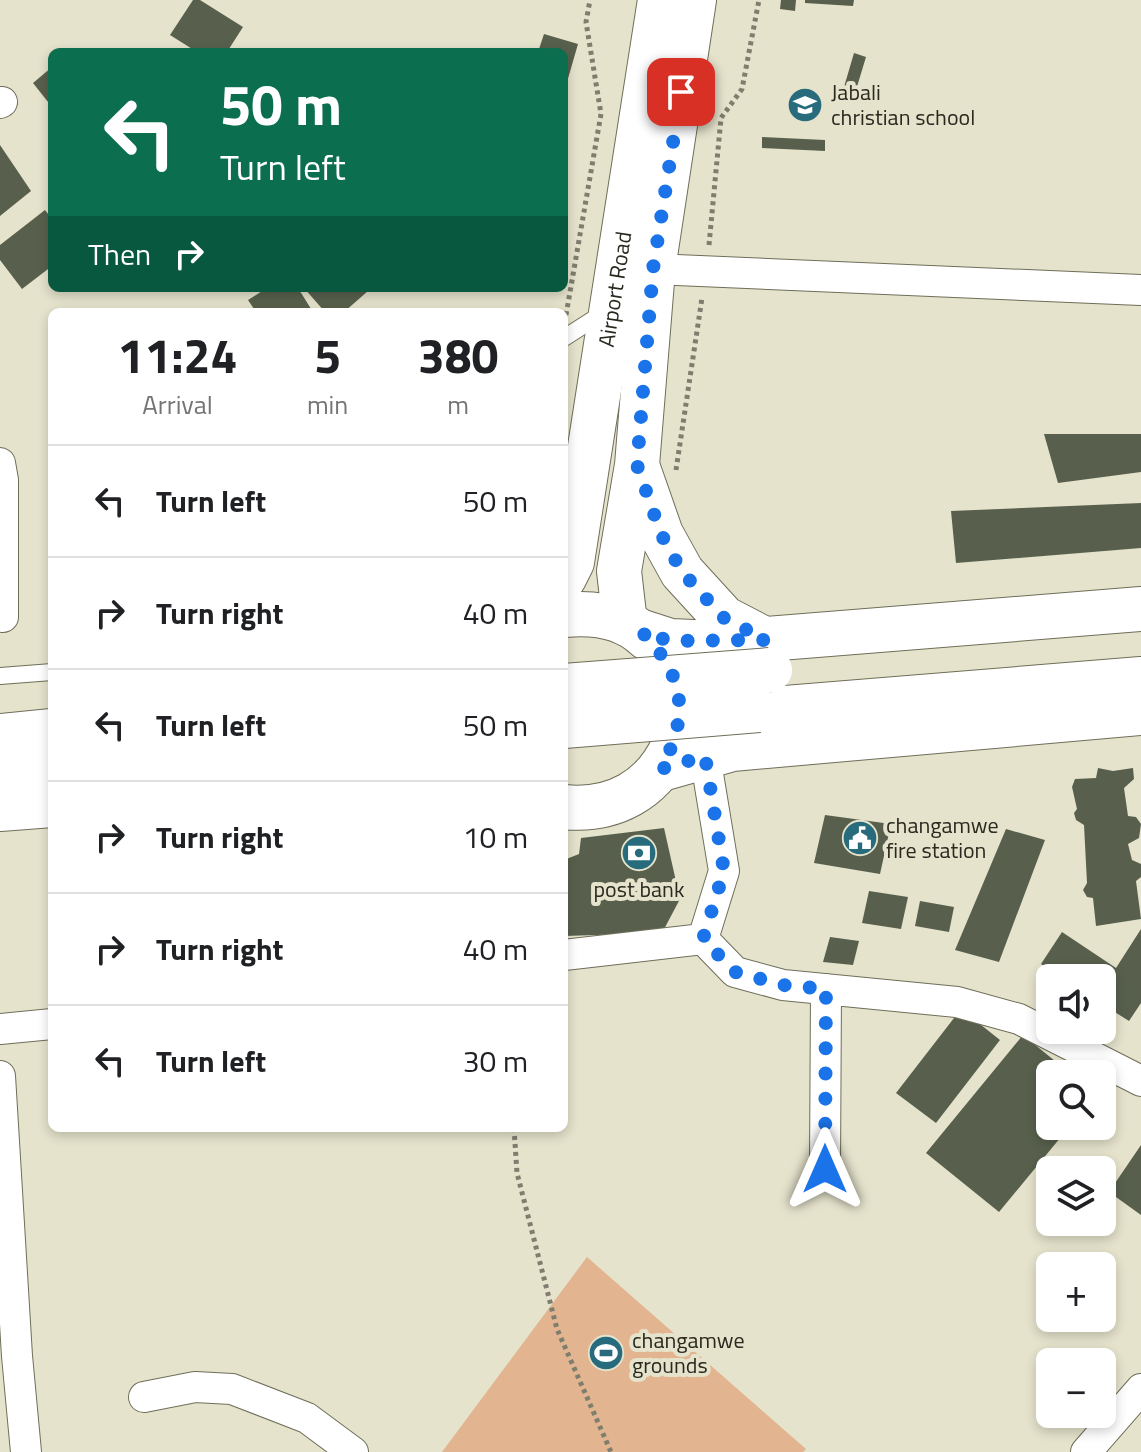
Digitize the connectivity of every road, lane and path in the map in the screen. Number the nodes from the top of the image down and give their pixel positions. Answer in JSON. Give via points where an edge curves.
{"nodes":[{"id":1,"x":590,"y":0,"type":"edge"},
{"id":2,"x":642,"y":0,"type":"edge"},
{"id":3,"x":660,"y":0,"type":"edge"},
{"id":4,"x":694,"y":0,"type":"edge"},
{"id":5,"x":720,"y":0,"type":"edge"},
{"id":6,"x":759,"y":0,"type":"edge"},
{"id":7,"x":652,"y":43,"type":"junction"},
{"id":8,"x":677,"y":123,"type":"junction"},
{"id":9,"x":653,"y":269,"type":"junction"},
{"id":10,"x":706,"y":272,"type":"junction"},
{"id":11,"x":1141,"y":290,"type":"edge"},
{"id":12,"x":567,"y":308,"type":"edge"},
{"id":13,"x":610,"y":308,"type":"junction"},
{"id":14,"x":568,"y":335,"type":"edge"},
{"id":15,"x":0,"y":463,"type":"edge"},
{"id":16,"x":587,"y":464,"type":"junction"},
{"id":17,"x":637,"y":465,"type":"junction"},
{"id":18,"x":568,"y":495,"type":"edge"},
{"id":19,"x":568,"y":570,"type":"edge"},
{"id":20,"x":1141,"y":609,"type":"edge"},
{"id":21,"x":568,"y":615,"type":"edge"},
{"id":22,"x":3,"y":617,"type":"dead end"},
{"id":23,"x":633,"y":627,"type":"junction"},
{"id":24,"x":1141,"y":639,"type":"edge"},
{"id":25,"x":766,"y":640,"type":"junction"},
{"id":26,"x":48,"y":672,"type":"edge"},
{"id":27,"x":0,"y":676,"type":"edge"},
{"id":28,"x":1141,"y":679,"type":"edge"},
{"id":29,"x":568,"y":686,"type":"edge"},
{"id":30,"x":48,"y":702,"type":"edge"},
{"id":31,"x":0,"y":706,"type":"edge"},
{"id":32,"x":1141,"y":713,"type":"edge"},
{"id":33,"x":568,"y":726,"type":"edge"},
{"id":34,"x":48,"y":731,"type":"edge"},
{"id":35,"x":0,"y":736,"type":"edge"},
{"id":36,"x":705,"y":756,"type":"junction"},
{"id":37,"x":48,"y":768,"type":"edge"},
{"id":38,"x":661,"y":769,"type":"junction"},
{"id":39,"x":0,"y":772,"type":"edge"},
{"id":40,"x":48,"y":805,"type":"edge"},
{"id":41,"x":568,"y":807,"type":"edge"},
{"id":42,"x":0,"y":809,"type":"edge"},
{"id":43,"x":703,"y":939,"type":"junction"},
{"id":44,"x":568,"y":955,"type":"edge"},
{"id":45,"x":826,"y":989,"type":"junction"},
{"id":46,"x":48,"y":1024,"type":"edge"},
{"id":47,"x":0,"y":1029,"type":"edge"},
{"id":48,"x":0,"y":1076,"type":"edge"},
{"id":49,"x":1141,"y":1081,"type":"edge"},
{"id":50,"x":514,"y":1132,"type":"edge"},
{"id":51,"x":825,"y":1169,"type":"dead end"},
{"id":52,"x":3,"y":1196,"type":"edge"},
{"id":53,"x":8,"y":1357,"type":"edge"},
{"id":54,"x":1141,"y":1389,"type":"edge"},
{"id":55,"x":144,"y":1397,"type":"dead end"},
{"id":56,"x":26,"y":1452,"type":"edge"},
{"id":57,"x":353,"y":1452,"type":"edge"},
{"id":58,"x":611,"y":1452,"type":"edge"},
{"id":59,"x":1086,"y":1452,"type":"edge"}],
"edges":[{"from":1,"to":12,"type":"path","via":[[586,22],[601,114]]},
{"from":2,"to":7,"type":"main road"},
{"from":3,"to":7,"type":"main road","name":"Airport Road"},
{"from":4,"to":8,"type":"main road","name":"Airport Road"},
{"from":5,"to":8,"type":"main road","via":[[710,45]]},
{"from":6,"to":10,"type":"path","via":[[742,89],[721,118]]},
{"from":7,"to":13,"type":"main road","name":"Airport Road"},
{"from":8,"to":9,"type":"main road","name":"Airport Road"},
{"from":9,"to":10,"type":"street"},
{"from":9,"to":17,"type":"main road","name":"Airport Road"},
{"from":10,"to":11,"type":"street"},
{"from":10,"to":17,"type":"path","via":[[675,471]]},
{"from":13,"to":14,"type":"lane"},
{"from":13,"to":16,"type":"main road","name":"Airport Road"},
{"from":15,"to":22,"type":"street"},
{"from":16,"to":18,"type":"main road"},
{"from":16,"to":19,"type":"main road","name":"Airport Road"},
{"from":17,"to":23,"type":"main road","name":"Airport Road","via":[[619,571]]},
{"from":17,"to":25,"type":"main road","via":[[661,534],[682,572],[724,618]]},
{"from":20,"to":25,"type":"main road"},
{"from":21,"to":23,"type":"main road","via":[[604,615]]},
{"from":23,"to":25,"type":"main road","via":[[670,641]]},
{"from":23,"to":38,"type":"main road","via":[[660,651],[680,697],[680,722]]},
{"from":24,"to":29,"type":"main road","bridge":true},
{"from":26,"to":27,"type":"lane"},
{"from":28,"to":33,"type":"main road","bridge":true},
{"from":30,"to":31,"type":"main road"},
{"from":32,"to":36,"type":"main road","via":[[732,749]]},
{"from":34,"to":35,"type":"main road"},
{"from":36,"to":38,"type":"main road"},
{"from":36,"to":43,"type":"street","via":[[724,871]]},
{"from":37,"to":39,"type":"main road"},
{"from":38,"to":41,"type":"main road","via":[[619,802]]},
{"from":40,"to":42,"type":"main road"},
{"from":43,"to":44,"type":"street"},
{"from":43,"to":45,"type":"street","via":[[735,972]]},
{"from":45,"to":49,"type":"street","via":[[957,1002],[1006,1015]]},
{"from":45,"to":51,"type":"street"},
{"from":46,"to":47,"type":"street"},
{"from":48,"to":52,"type":"street"},
{"from":50,"to":58,"type":"path","via":[[517,1173],[557,1329]]},
{"from":52,"to":53,"type":"street"},
{"from":53,"to":56,"type":"street"},
{"from":54,"to":59,"type":"street"},
{"from":55,"to":57,"type":"street","via":[[195,1387],[232,1389],[307,1418]]}]}
